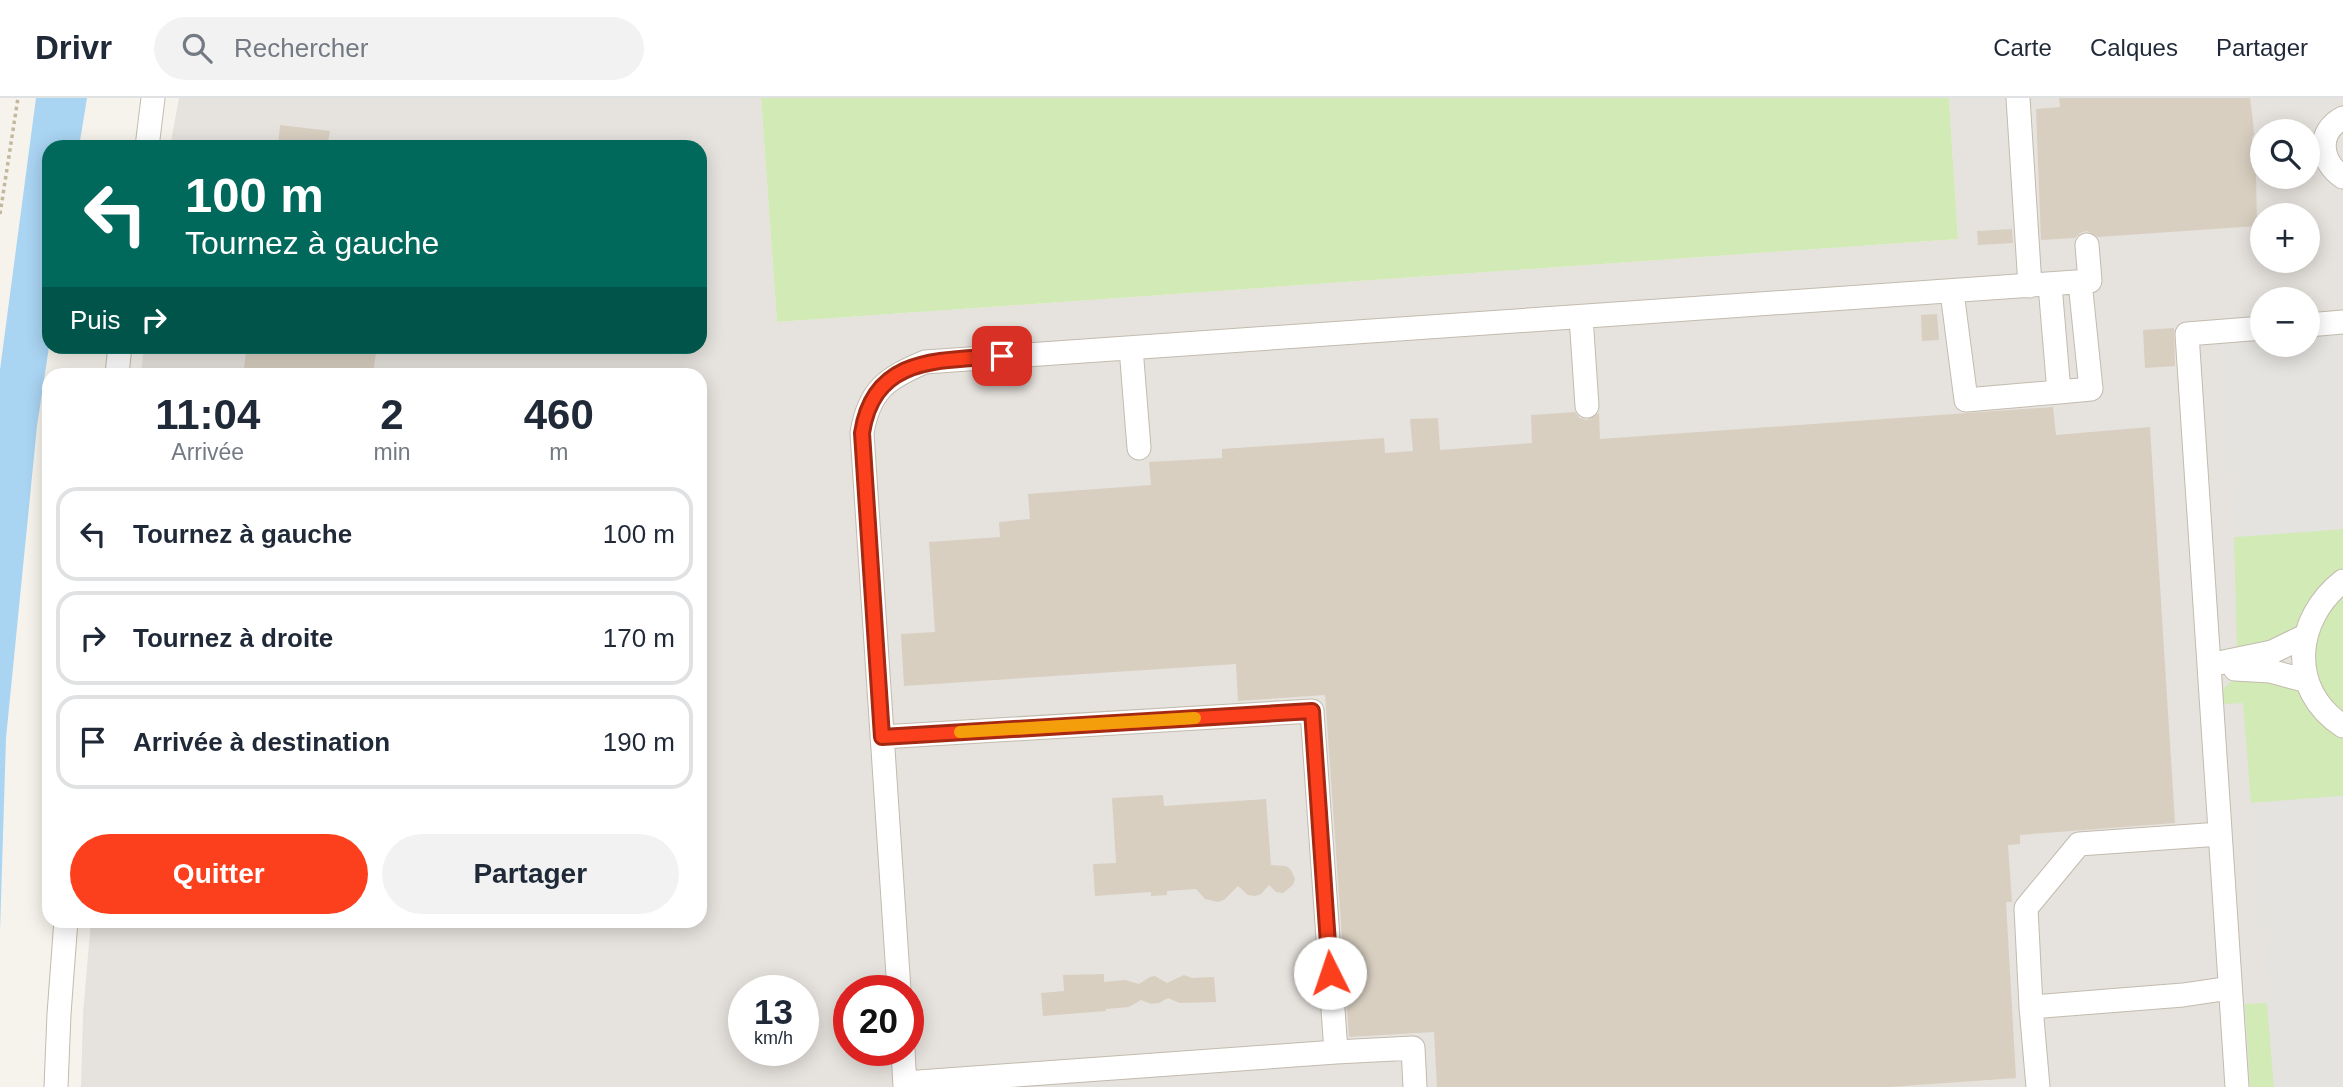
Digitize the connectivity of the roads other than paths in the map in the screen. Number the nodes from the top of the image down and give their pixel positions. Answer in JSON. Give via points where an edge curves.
{"nodes":[{"id":1,"x":153,"y":98,"type":"edge"},
{"id":2,"x":2018,"y":98,"type":"edge"},
{"id":3,"x":2343,"y":118,"type":"edge"},
{"id":4,"x":148,"y":140,"type":"edge"},
{"id":5,"x":2343,"y":177,"type":"edge"},
{"id":6,"x":2087,"y":245,"type":"dead end"},
{"id":7,"x":2080,"y":282,"type":"junction"},
{"id":8,"x":2040,"y":285,"type":"junction"},
{"id":9,"x":1952,"y":292,"type":"junction"},
{"id":10,"x":1581,"y":317,"type":"junction"},
{"id":11,"x":2343,"y":322,"type":"edge"},
{"id":12,"x":2320,"y":324,"type":"edge"},
{"id":13,"x":2250,"y":329,"type":"edge"},
{"id":14,"x":1131,"y":348,"type":"junction"},
{"id":15,"x":2059,"y":391,"type":"junction"},
{"id":16,"x":1587,"y":406,"type":"dead end"},
{"id":17,"x":1139,"y":448,"type":"dead end"},
{"id":18,"x":2343,"y":581,"type":"edge"},
{"id":19,"x":2305,"y":636,"type":"junction"},
{"id":20,"x":2209,"y":665,"type":"junction"},
{"id":21,"x":2308,"y":681,"type":"junction"},
{"id":22,"x":2343,"y":726,"type":"edge"},
{"id":23,"x":882,"y":737,"type":"junction"},
{"id":24,"x":2220,"y":834,"type":"junction"},
{"id":25,"x":65,"y":928,"type":"edge"},
{"id":26,"x":898,"y":975,"type":"edge"},
{"id":27,"x":2230,"y":988,"type":"junction"},
{"id":28,"x":2031,"y":1007,"type":"junction"},
{"id":29,"x":1336,"y":1052,"type":"junction"},
{"id":30,"x":903,"y":1066,"type":"edge"},
{"id":31,"x":905,"y":1085,"type":"edge"},
{"id":32,"x":56,"y":1087,"type":"edge"},
{"id":33,"x":1415,"y":1087,"type":"edge"},
{"id":34,"x":2038,"y":1087,"type":"edge"},
{"id":35,"x":2237,"y":1087,"type":"edge"}],
"edges":[{"from":1,"to":4,"type":"street"},
{"from":2,"to":8,"type":"street"},
{"from":3,"to":5,"type":"street","via":[[2329,129],[2324,142],[2332,170]]},
{"from":6,"to":7,"type":"street","via":[[2090,281]]},
{"from":7,"to":8,"type":"street"},
{"from":7,"to":15,"type":"street","via":[[2091,389]]},
{"from":8,"to":9,"type":"street"},
{"from":8,"to":15,"type":"street"},
{"from":9,"to":10,"type":"street"},
{"from":9,"to":15,"type":"street","via":[[1966,400]]},
{"from":10,"to":14,"type":"street"},
{"from":10,"to":16,"type":"street"},
{"from":11,"to":12,"type":"street"},
{"from":13,"to":20,"type":"street","via":[[2187,334]]},
{"from":14,"to":17,"type":"street"},
{"from":14,"to":23,"type":"street","via":[[925,362],[885,382],[873,399],[862,433]]},
{"from":18,"to":19,"type":"street","via":[[2319,605]]},
{"from":19,"to":20,"type":"street","via":[[2272,652]]},
{"from":19,"to":21,"type":"street"},
{"from":20,"to":21,"type":"street","via":[[2270,671]]},
{"from":20,"to":24,"type":"street"},
{"from":21,"to":22,"type":"street","via":[[2318,703]]},
{"from":23,"to":26,"type":"street"},
{"from":23,"to":29,"type":"street","via":[[1312,711]]},
{"from":24,"to":27,"type":"street"},
{"from":24,"to":28,"type":"street","via":[[2079,844],[2025,908]]},
{"from":25,"to":32,"type":"street"},
{"from":27,"to":28,"type":"street"},
{"from":27,"to":35,"type":"street"},
{"from":28,"to":34,"type":"street"},
{"from":29,"to":31,"type":"street"},
{"from":29,"to":33,"type":"street","via":[[1413,1048]]},
{"from":30,"to":31,"type":"street"}]}
